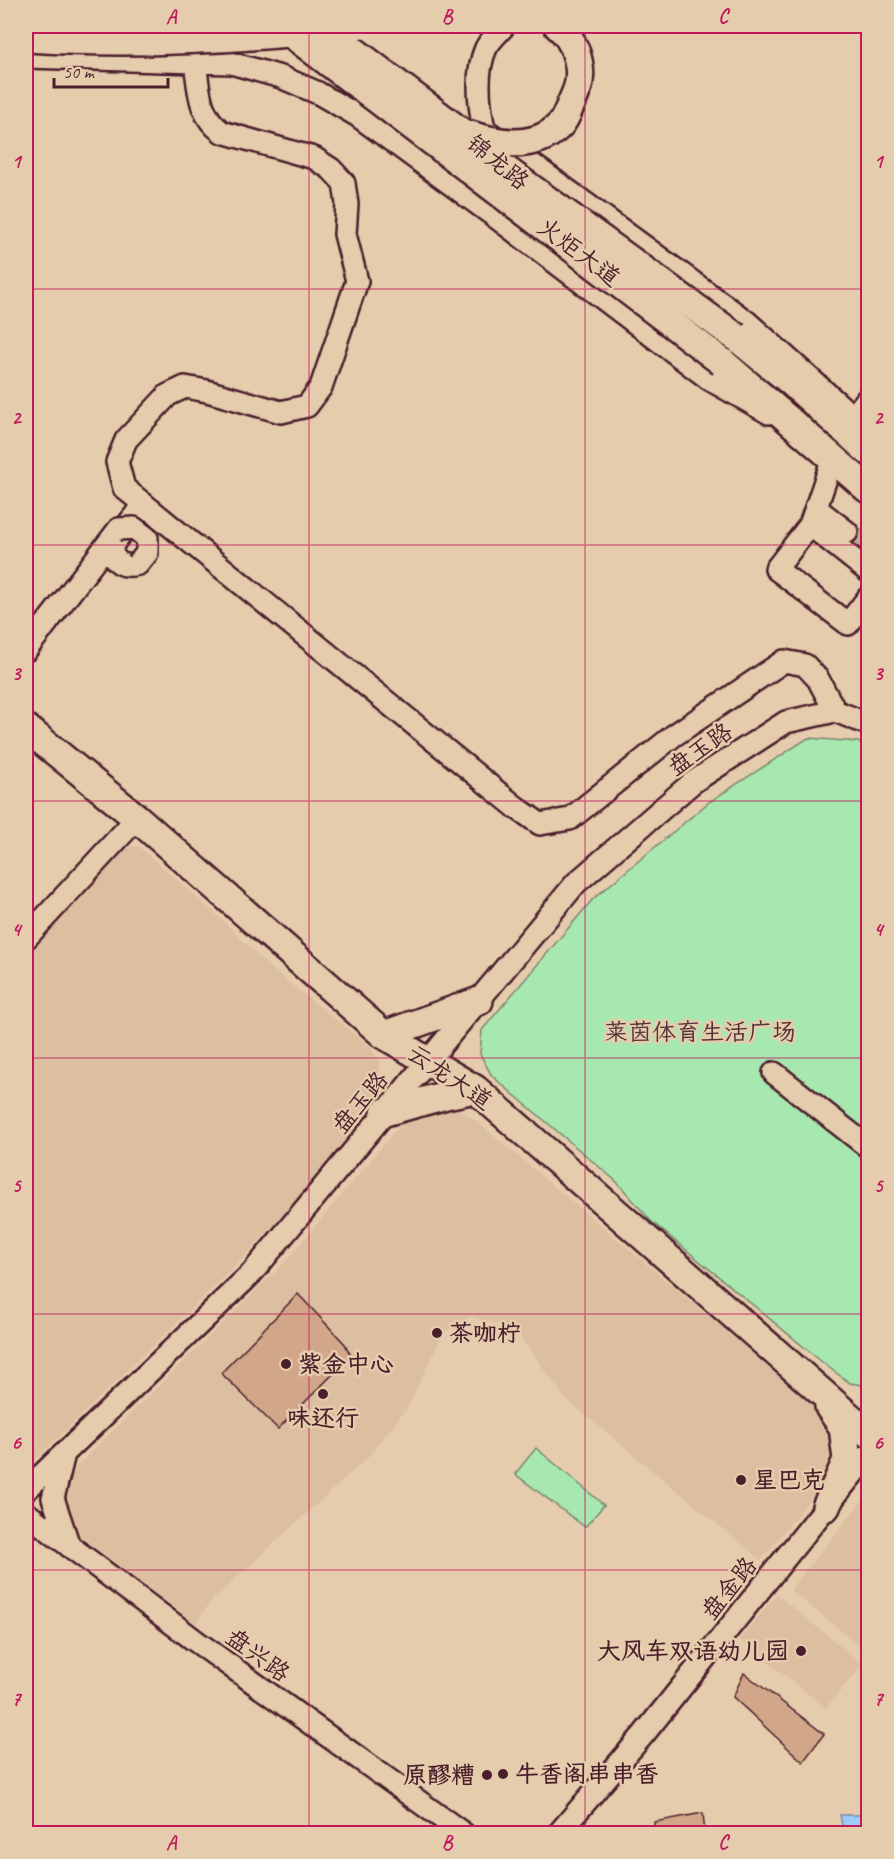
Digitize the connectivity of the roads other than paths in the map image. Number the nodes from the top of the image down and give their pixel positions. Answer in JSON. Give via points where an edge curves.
{"nodes":[{"id":1,"x":240,"y":26,"type":"edge"},
{"id":2,"x":281,"y":26,"type":"edge"},
{"id":3,"x":321,"y":26,"type":"edge"},
{"id":4,"x":355,"y":26,"type":"edge"},
{"id":5,"x":504,"y":26,"type":"edge"},
{"id":6,"x":558,"y":26,"type":"edge"},
{"id":7,"x":26,"y":38,"type":"edge"},
{"id":8,"x":26,"y":57,"type":"edge"},
{"id":9,"x":195,"y":62,"type":"junction"},
{"id":10,"x":473,"y":131,"type":"junction"},
{"id":11,"x":535,"y":167,"type":"junction"},
{"id":12,"x":497,"y":218,"type":"junction"},
{"id":13,"x":868,"y":398,"type":"edge"},
{"id":14,"x":853,"y":417,"type":"junction"},
{"id":15,"x":807,"y":435,"type":"junction"},
{"id":16,"x":868,"y":435,"type":"edge"},
{"id":17,"x":868,"y":451,"type":"edge"},
{"id":18,"x":833,"y":459,"type":"junction"},
{"id":19,"x":868,"y":489,"type":"edge"},
{"id":20,"x":143,"y":505,"type":"junction"},
{"id":21,"x":813,"y":516,"type":"junction"},
{"id":22,"x":848,"y":532,"type":"tunnel mouth"},
{"id":23,"x":868,"y":571,"type":"edge"},
{"id":24,"x":868,"y":598,"type":"edge"},
{"id":25,"x":26,"y":650,"type":"edge"},
{"id":26,"x":835,"y":711,"type":"junction"},
{"id":27,"x":868,"y":724,"type":"edge"},
{"id":28,"x":26,"y":728,"type":"edge"},
{"id":29,"x":136,"y":818,"type":"junction"},
{"id":30,"x":26,"y":938,"type":"edge"},
{"id":31,"x":478,"y":1000,"type":"junction"},
{"id":32,"x":384,"y":1035,"type":"junction"},
{"id":33,"x":429,"y":1060,"type":"junction"},
{"id":34,"x":774,"y":1073,"type":"dead end"},
{"id":35,"x":475,"y":1089,"type":"junction"},
{"id":36,"x":385,"y":1112,"type":"junction"},
{"id":37,"x":868,"y":1147,"type":"edge"},
{"id":38,"x":814,"y":1386,"type":"junction"},
{"id":39,"x":868,"y":1433,"type":"edge"},
{"id":40,"x":64,"y":1453,"type":"junction"},
{"id":41,"x":868,"y":1455,"type":"edge"},
{"id":42,"x":26,"y":1490,"type":"edge"},
{"id":43,"x":826,"y":1507,"type":"junction"},
{"id":44,"x":26,"y":1513,"type":"edge"},
{"id":45,"x":69,"y":1546,"type":"junction"},
{"id":46,"x":557,"y":1832,"type":"edge"},
{"id":47,"x":464,"y":1833,"type":"edge"}],
"edges":[{"from":1,"to":10,"type":"street","via":[[288,38],[381,79]]},
{"from":2,"to":15,"type":"main road","name":"火炬大道","bridge":true,"via":[[722,362]]},
{"from":3,"to":10,"type":"main road","name":"锦龙路","bridge":true},
{"from":4,"to":7,"type":"main road","bridge":true,"via":[[224,38]]},
{"from":5,"to":10,"type":"street","via":[[486,48]]},
{"from":6,"to":10,"type":"main road","bridge":true,"via":[[577,53],[579,81],[560,125],[541,137],[516,144],[490,142]]},
{"from":8,"to":9,"type":"street"},
{"from":9,"to":12,"type":"street","via":[[231,63],[281,77],[318,93],[358,116]]},
{"from":9,"to":20,"type":"street","via":[[203,109],[211,124],[222,132],[314,158],[344,183],[345,234],[357,281],[321,387],[307,406],[281,412],[185,387],[168,395],[126,440],[117,462],[124,488]]},
{"from":10,"to":11,"type":"street"},
{"from":10,"to":17,"type":"main road","name":"锦龙路","bridge":true,"via":[[499,165],[736,337]]},
{"from":11,"to":12,"type":"street","via":[[520,170],[510,179],[499,194]]},
{"from":11,"to":14,"type":"street","via":[[747,322]]},
{"from":12,"to":15,"type":"street","via":[[709,379]]},
{"from":13,"to":14,"type":"street"},
{"from":14,"to":16,"type":"street"},
{"from":15,"to":18,"type":"main road","name":"火炬大道"},
{"from":18,"to":19,"type":"main road","name":"火炬大道"},
{"from":18,"to":21,"type":"street"},
{"from":20,"to":25,"type":"street","bridge":true,"via":[[112,545],[114,558],[125,566],[138,564],[147,553],[147,538],[134,528],[119,529]]},
{"from":20,"to":26,"type":"street","via":[[540,824],[570,819],[674,736],[784,661],[806,664]]},
{"from":21,"to":22,"type":"street"},
{"from":21,"to":23,"type":"street"},
{"from":21,"to":24,"type":"street","via":[[776,569],[848,624]]},
{"from":26,"to":27,"type":"street"},
{"from":26,"to":31,"type":"street","name":"盘玉路","via":[[786,722],[693,782],[576,883]]},
{"from":28,"to":29,"type":"main road","name":"云龙大道"},
{"from":29,"to":30,"type":"street"},
{"from":29,"to":32,"type":"main road","name":"云龙大道"},
{"from":31,"to":32,"type":"main road"},
{"from":31,"to":33,"type":"street","name":"盘玉路"},
{"from":32,"to":33,"type":"main road","name":"云龙大道"},
{"from":33,"to":35,"type":"main road","name":"云龙大道"},
{"from":33,"to":36,"type":"street","name":"盘玉路"},
{"from":34,"to":37,"type":"street"},
{"from":35,"to":36,"type":"main road"},
{"from":35,"to":38,"type":"main road","name":"云龙大道"},
{"from":36,"to":40,"type":"street","name":"盘玉路","via":[[251,1274]]},
{"from":38,"to":39,"type":"main road","name":"云龙大道"},
{"from":38,"to":43,"type":"main road","via":[[843,1427],[847,1460]]},
{"from":40,"to":42,"type":"street","name":"盘玉路"},
{"from":40,"to":45,"type":"street","via":[[53,1498]]},
{"from":41,"to":43,"type":"street","name":"盘金路"},
{"from":43,"to":46,"type":"street","name":"盘金路","via":[[643,1735]]},
{"from":44,"to":45,"type":"street","name":"盘兴路"},
{"from":45,"to":47,"type":"street","name":"盘兴路"}]}
